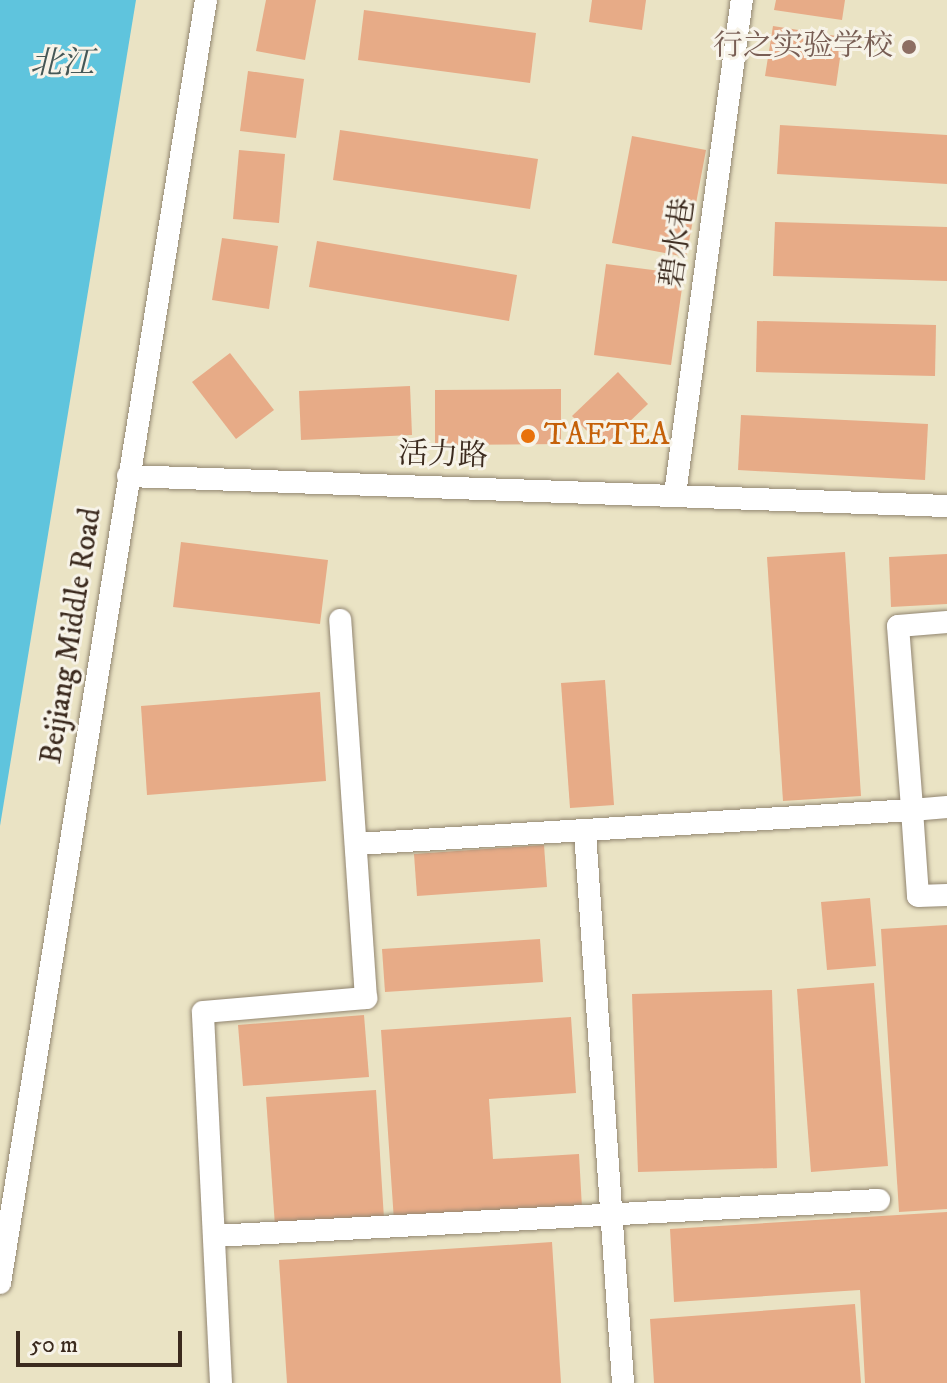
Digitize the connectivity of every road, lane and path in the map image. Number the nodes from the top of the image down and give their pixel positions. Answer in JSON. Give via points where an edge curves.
{"nodes":[{"id":1,"x":206,"y":0,"type":"edge"},
{"id":2,"x":742,"y":0,"type":"edge"},
{"id":3,"x":128,"y":476,"type":"junction"},
{"id":4,"x":675,"y":494,"type":"junction"},
{"id":5,"x":947,"y":506,"type":"edge"},
{"id":6,"x":340,"y":620,"type":"dead end"},
{"id":7,"x":947,"y":622,"type":"edge"},
{"id":8,"x":947,"y":807,"type":"edge"},
{"id":9,"x":912,"y":810,"type":"junction"},
{"id":10,"x":585,"y":832,"type":"junction"},
{"id":11,"x":356,"y":844,"type":"junction"},
{"id":12,"x":947,"y":895,"type":"edge"},
{"id":13,"x":879,"y":1200,"type":"dead end"},
{"id":14,"x":612,"y":1218,"type":"junction"},
{"id":15,"x":214,"y":1236,"type":"junction"},
{"id":16,"x":0,"y":1283,"type":"edge"},
{"id":17,"x":221,"y":1383,"type":"edge"},
{"id":18,"x":623,"y":1383,"type":"edge"}],
"edges":[{"from":1,"to":3,"type":"street","name":"Beijiang Middle Road"},
{"from":2,"to":4,"type":"street","name":"碧水巷"},
{"from":3,"to":4,"type":"street","name":"活力路"},
{"from":3,"to":16,"type":"street","name":"Beijiang Middle Road"},
{"from":4,"to":5,"type":"street","name":"活力路"},
{"from":6,"to":11,"type":"street"},
{"from":7,"to":9,"type":"street","via":[[898,626]]},
{"from":8,"to":9,"type":"street"},
{"from":9,"to":10,"type":"street"},
{"from":9,"to":12,"type":"street","via":[[918,896]]},
{"from":10,"to":11,"type":"street"},
{"from":10,"to":14,"type":"street"},
{"from":11,"to":15,"type":"street","via":[[366,998],[203,1012]]},
{"from":13,"to":14,"type":"street"},
{"from":14,"to":15,"type":"street"},
{"from":14,"to":18,"type":"street"},
{"from":15,"to":17,"type":"street"}]}
